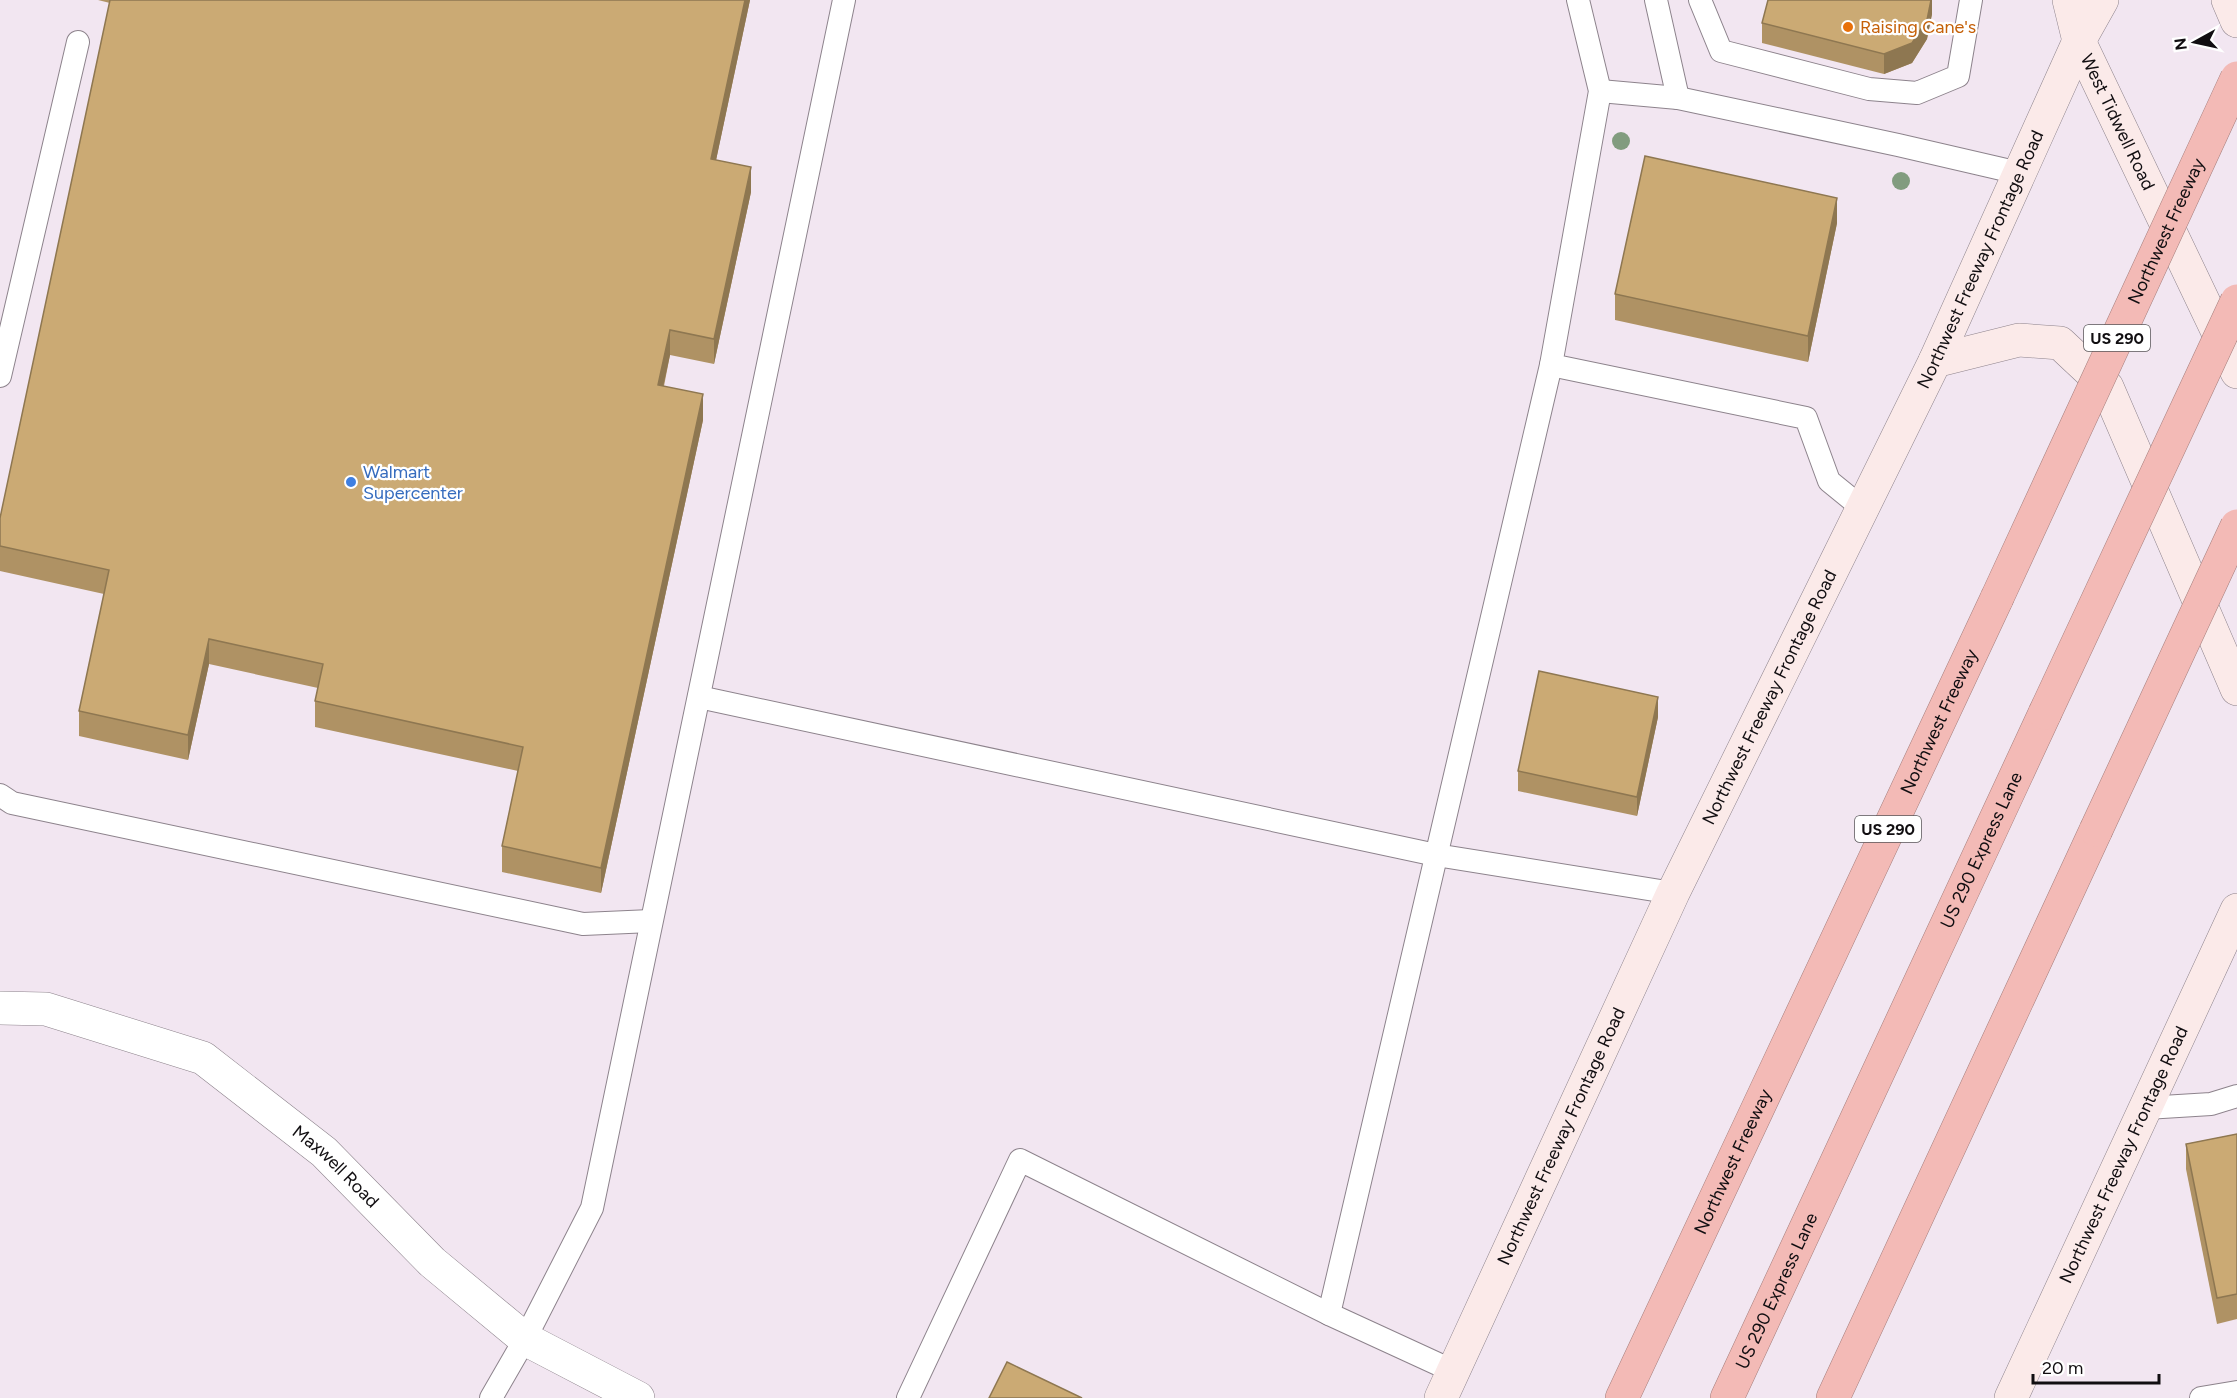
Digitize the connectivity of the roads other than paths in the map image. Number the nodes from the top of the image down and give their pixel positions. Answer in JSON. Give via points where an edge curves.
{"nodes":[{"id":1,"x":844,"y":0,"type":"edge"},
{"id":2,"x":1578,"y":0,"type":"edge"},
{"id":3,"x":1656,"y":0,"type":"edge"},
{"id":4,"x":1700,"y":0,"type":"edge"},
{"id":5,"x":1971,"y":0,"type":"edge"},
{"id":6,"x":2069,"y":0,"type":"edge"},
{"id":7,"x":2102,"y":0,"type":"edge"},
{"id":8,"x":2228,"y":0,"type":"edge"},
{"id":9,"x":2237,"y":21,"type":"edge"},
{"id":10,"x":2079,"y":41,"type":"junction"},
{"id":11,"x":78,"y":42,"type":"dead end"},
{"id":12,"x":2237,"y":78,"type":"edge"},
{"id":13,"x":1600,"y":91,"type":"junction"},
{"id":14,"x":1678,"y":98,"type":"junction"},
{"id":15,"x":2019,"y":173,"type":"junction"},
{"id":16,"x":2237,"y":301,"type":"edge"},
{"id":17,"x":1935,"y":360,"type":"junction"},
{"id":18,"x":1551,"y":365,"type":"junction"},
{"id":19,"x":2237,"y":372,"type":"edge"},
{"id":20,"x":0,"y":376,"type":"edge"},
{"id":21,"x":1861,"y":507,"type":"junction"},
{"id":22,"x":2237,"y":526,"type":"edge"},
{"id":23,"x":2237,"y":689,"type":"edge"},
{"id":24,"x":699,"y":696,"type":"junction"},
{"id":25,"x":0,"y":795,"type":"edge"},
{"id":26,"x":1436,"y":855,"type":"junction"},
{"id":27,"x":1673,"y":893,"type":"junction"},
{"id":28,"x":2237,"y":910,"type":"edge"},
{"id":29,"x":651,"y":921,"type":"junction"},
{"id":30,"x":0,"y":1008,"type":"edge"},
{"id":31,"x":2237,"y":1096,"type":"edge"},
{"id":32,"x":2146,"y":1107,"type":"junction"},
{"id":33,"x":1329,"y":1314,"type":"junction"},
{"id":34,"x":525,"y":1339,"type":"junction"},
{"id":35,"x":1447,"y":1384,"type":"edge"},
{"id":36,"x":2237,"y":1392,"type":"edge"},
{"id":37,"x":491,"y":1398,"type":"edge"},
{"id":38,"x":638,"y":1398,"type":"edge"},
{"id":39,"x":908,"y":1398,"type":"edge"},
{"id":40,"x":1622,"y":1398,"type":"edge"},
{"id":41,"x":1727,"y":1398,"type":"edge"},
{"id":42,"x":1833,"y":1398,"type":"edge"},
{"id":43,"x":2011,"y":1398,"type":"edge"},
{"id":44,"x":2201,"y":1398,"type":"edge"}],
"edges":[{"from":1,"to":24,"type":"lane"},
{"from":2,"to":13,"type":"lane"},
{"from":3,"to":14,"type":"lane"},
{"from":4,"to":5,"type":"lane","via":[[1721,51],[1869,88],[1917,93],[1959,76]]},
{"from":6,"to":10,"type":"main road","name":"West Tidwell Road"},
{"from":7,"to":10,"type":"main road","name":"Northwest Freeway Frontage Road"},
{"from":8,"to":9,"type":"main road"},
{"from":10,"to":15,"type":"main road","name":"Northwest Freeway Frontage Road"},
{"from":10,"to":19,"type":"main road","name":"West Tidwell Road"},
{"from":11,"to":20,"type":"lane"},
{"from":12,"to":40,"type":"highway","name":"Northwest Freeway","number":"US 290","bridge":true},
{"from":13,"to":14,"type":"lane"},
{"from":13,"to":18,"type":"lane"},
{"from":14,"to":15,"type":"lane"},
{"from":15,"to":17,"type":"main road","name":"Northwest Freeway Frontage Road"},
{"from":16,"to":41,"type":"highway","name":"US 290 Express Lane","bridge":true},
{"from":17,"to":21,"type":"main road","name":"Northwest Freeway Frontage Road"},
{"from":17,"to":23,"type":"main road","via":[[2019,340],[2060,343],[2107,387]]},
{"from":18,"to":21,"type":"lane","via":[[1806,418],[1828,481]]},
{"from":18,"to":26,"type":"lane"},
{"from":21,"to":27,"type":"main road","name":"Northwest Freeway Frontage Road"},
{"from":22,"to":42,"type":"highway","bridge":true},
{"from":24,"to":26,"type":"lane"},
{"from":24,"to":29,"type":"lane"},
{"from":25,"to":29,"type":"lane","via":[[12,803],[583,924]]},
{"from":26,"to":27,"type":"lane"},
{"from":26,"to":33,"type":"lane"},
{"from":27,"to":35,"type":"main road","name":"Northwest Freeway Frontage Road"},
{"from":28,"to":32,"type":"main road","name":"Northwest Freeway Frontage Road"},
{"from":29,"to":34,"type":"lane","via":[[592,1208]]},
{"from":30,"to":34,"type":"street","name":"Maxwell Road","via":[[46,1009],[203,1058],[324,1152],[432,1262]]},
{"from":31,"to":32,"type":"lane","via":[[2211,1104]]},
{"from":32,"to":43,"type":"main road","name":"Northwest Freeway Frontage Road"},
{"from":33,"to":35,"type":"lane"},
{"from":33,"to":39,"type":"lane","via":[[1020,1160]]},
{"from":34,"to":37,"type":"lane"},
{"from":34,"to":38,"type":"street","name":"Maxwell Road"},
{"from":36,"to":44,"type":"lane"}]}
